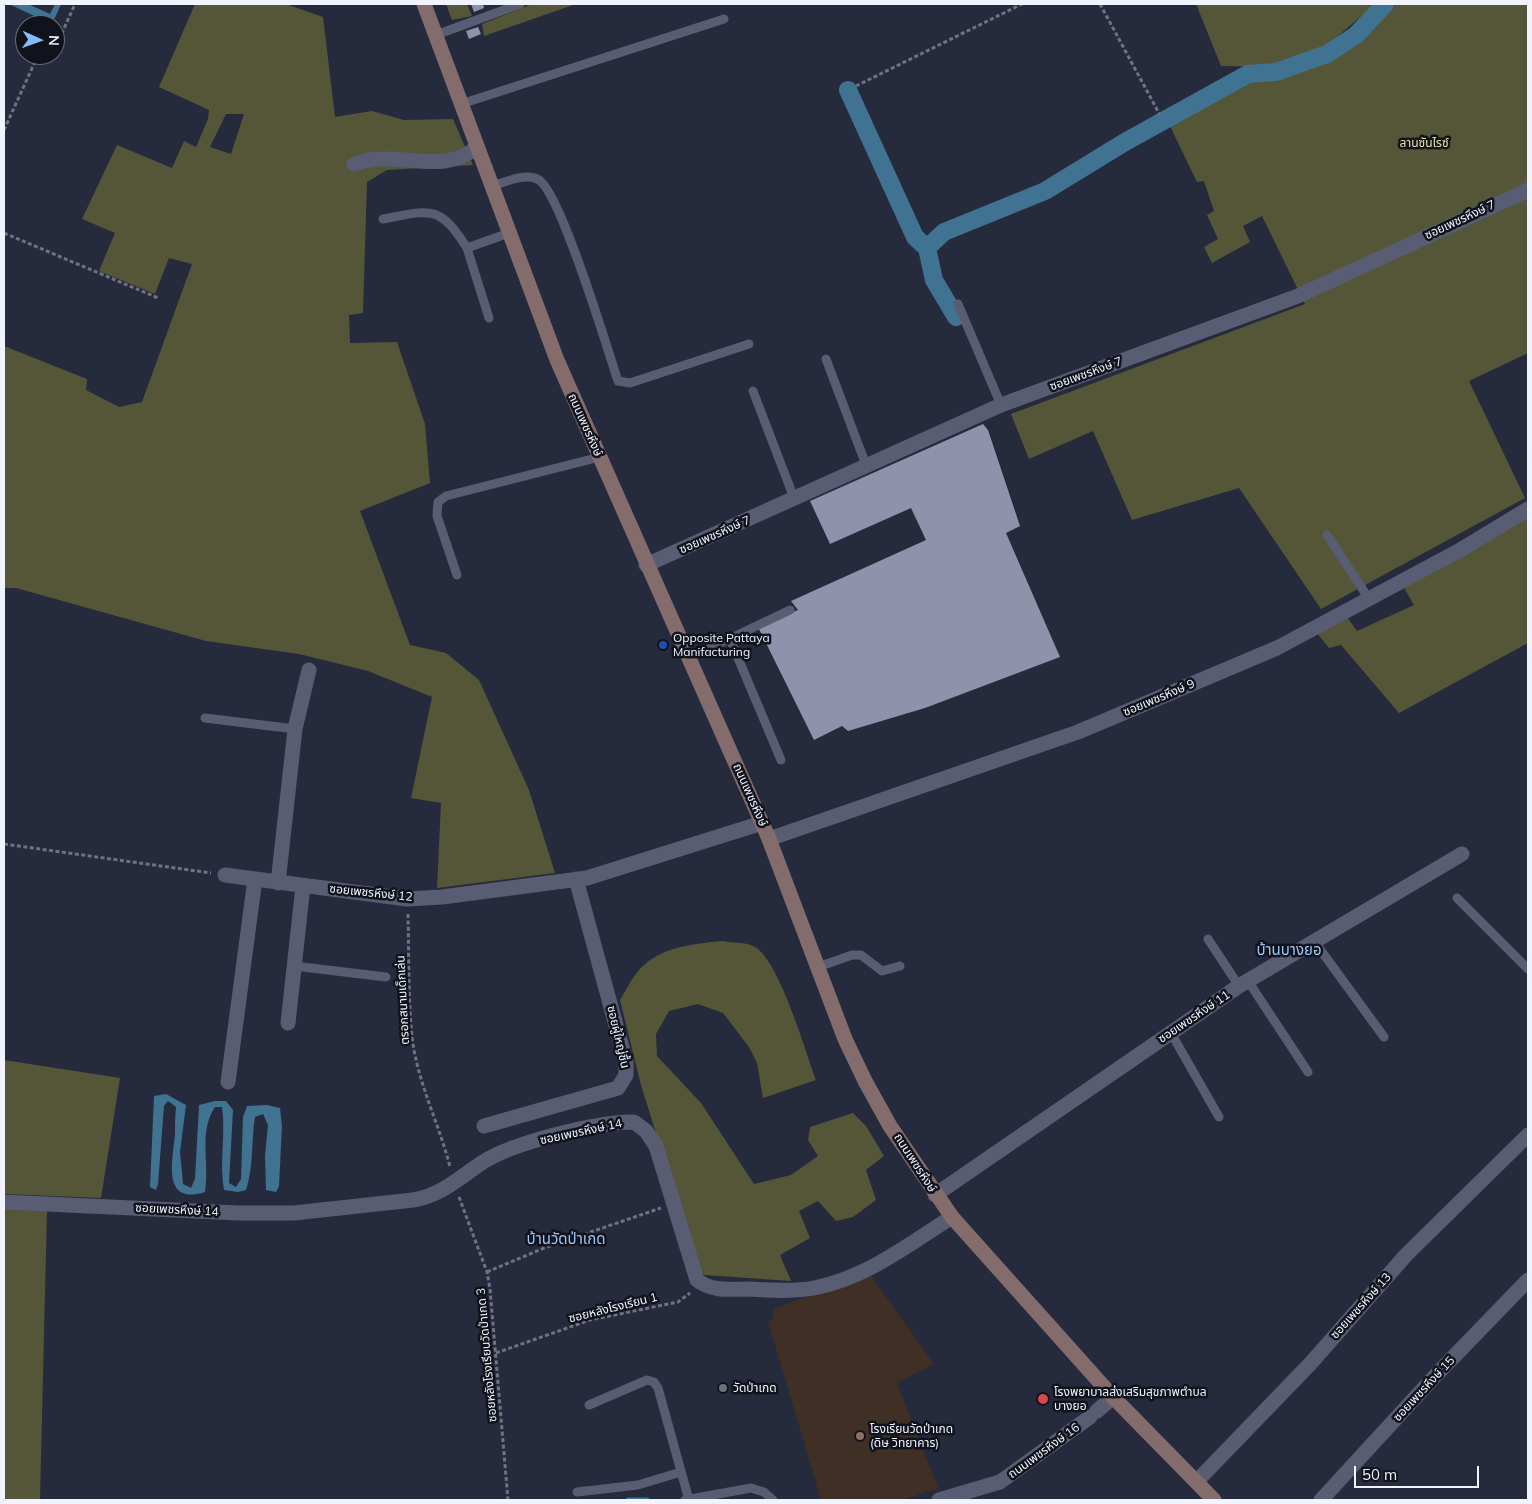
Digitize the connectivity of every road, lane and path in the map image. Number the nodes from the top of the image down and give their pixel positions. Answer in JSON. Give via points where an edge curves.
{"nodes":[{"id":1,"x":75,"y":4,"type":"edge"},
{"id":2,"x":424,"y":4,"type":"edge"},
{"id":3,"x":520,"y":4,"type":"edge"},
{"id":4,"x":1022,"y":4,"type":"edge"},
{"id":5,"x":1100,"y":4,"type":"edge"},
{"id":6,"x":724,"y":19,"type":"dead end"},
{"id":7,"x":65,"y":26,"type":"edge"},
{"id":8,"x":436,"y":36,"type":"junction"},
{"id":9,"x":33,"y":65,"type":"edge"},
{"id":10,"x":856,"y":86,"type":"dead end"},
{"id":11,"x":461,"y":104,"type":"junction"},
{"id":12,"x":1160,"y":115,"type":"dead end"},
{"id":13,"x":4,"y":130,"type":"edge"},
{"id":14,"x":477,"y":148,"type":"junction"},
{"id":15,"x":354,"y":164,"type":"dead end"},
{"id":16,"x":492,"y":186,"type":"junction"},
{"id":17,"x":1528,"y":190,"type":"edge"},
{"id":18,"x":383,"y":219,"type":"dead end"},
{"id":19,"x":4,"y":233,"type":"edge"},
{"id":20,"x":509,"y":233,"type":"junction"},
{"id":21,"x":468,"y":248,"type":"junction"},
{"id":22,"x":158,"y":298,"type":"dead end"},
{"id":23,"x":958,"y":304,"type":"dead end"},
{"id":24,"x":489,"y":318,"type":"dead end"},
{"id":25,"x":749,"y":344,"type":"dead end"},
{"id":26,"x":826,"y":358,"type":"dead end"},
{"id":27,"x":753,"y":391,"type":"dead end"},
{"id":28,"x":1001,"y":405,"type":"junction"},
{"id":29,"x":600,"y":457,"type":"junction"},
{"id":30,"x":866,"y":465,"type":"junction"},
{"id":31,"x":794,"y":498,"type":"junction"},
{"id":32,"x":1528,"y":509,"type":"edge"},
{"id":33,"x":1327,"y":535,"type":"dead end"},
{"id":34,"x":646,"y":565,"type":"junction"},
{"id":35,"x":457,"y":575,"type":"dead end"},
{"id":36,"x":1368,"y":599,"type":"junction"},
{"id":37,"x":790,"y":610,"type":"dead end"},
{"id":38,"x":730,"y":639,"type":"junction"},
{"id":39,"x":689,"y":658,"type":"junction"},
{"id":40,"x":309,"y":670,"type":"dead end"},
{"id":41,"x":205,"y":718,"type":"dead end"},
{"id":42,"x":296,"y":729,"type":"junction"},
{"id":43,"x":781,"y":760,"type":"dead end"},
{"id":44,"x":762,"y":824,"type":"junction"},
{"id":45,"x":769,"y":839,"type":"junction"},
{"id":46,"x":4,"y":844,"type":"edge"},
{"id":47,"x":1462,"y":854,"type":"dead end"},
{"id":48,"x":225,"y":875,"type":"joint"},
{"id":49,"x":576,"y":879,"type":"junction"},
{"id":50,"x":255,"y":880,"type":"junction"},
{"id":51,"x":278,"y":883,"type":"junction"},
{"id":52,"x":303,"y":886,"type":"junction"},
{"id":53,"x":1457,"y":898,"type":"dead end"},
{"id":54,"x":407,"y":899,"type":"junction"},
{"id":55,"x":1208,"y":939,"type":"dead end"},
{"id":56,"x":1314,"y":941,"type":"junction"},
{"id":57,"x":294,"y":966,"type":"junction"},
{"id":58,"x":900,"y":966,"type":"dead end"},
{"id":59,"x":818,"y":967,"type":"junction"},
{"id":60,"x":1528,"y":969,"type":"edge"},
{"id":61,"x":386,"y":977,"type":"dead end"},
{"id":62,"x":1244,"y":984,"type":"junction"},
{"id":63,"x":288,"y":1023,"type":"dead end"},
{"id":64,"x":1170,"y":1033,"type":"junction"},
{"id":65,"x":1384,"y":1037,"type":"dead end"},
{"id":66,"x":1308,"y":1072,"type":"dead end"},
{"id":67,"x":228,"y":1082,"type":"dead end"},
{"id":68,"x":1219,"y":1117,"type":"dead end"},
{"id":69,"x":484,"y":1126,"type":"dead end"},
{"id":70,"x":1528,"y":1135,"type":"edge"},
{"id":71,"x":454,"y":1184,"type":"junction"},
{"id":72,"x":935,"y":1194,"type":"junction"},
{"id":73,"x":4,"y":1202,"type":"edge"},
{"id":74,"x":674,"y":1204,"type":"junction"},
{"id":75,"x":952,"y":1217,"type":"junction"},
{"id":76,"x":487,"y":1272,"type":"junction"},
{"id":77,"x":1528,"y":1280,"type":"edge"},
{"id":78,"x":703,"y":1285,"type":"junction"},
{"id":79,"x":496,"y":1353,"type":"junction"},
{"id":80,"x":1114,"y":1397,"type":"junction"},
{"id":81,"x":589,"y":1405,"type":"dead end"},
{"id":82,"x":681,"y":1472,"type":"junction"},
{"id":83,"x":1197,"y":1481,"type":"junction"},
{"id":84,"x":577,"y":1492,"type":"dead end"},
{"id":85,"x":508,"y":1500,"type":"edge"},
{"id":86,"x":685,"y":1500,"type":"edge"},
{"id":87,"x":689,"y":1500,"type":"edge"},
{"id":88,"x":773,"y":1500,"type":"edge"},
{"id":89,"x":939,"y":1500,"type":"edge"},
{"id":90,"x":1214,"y":1500,"type":"edge"},
{"id":91,"x":1321,"y":1500,"type":"edge"}],
"edges":[{"from":1,"to":7,"type":"path"},
{"from":2,"to":8,"type":"main road","name":"ถนนเพชรหึงษ์"},
{"from":3,"to":8,"type":"lane"},
{"from":4,"to":10,"type":"path"},
{"from":5,"to":12,"type":"path"},
{"from":6,"to":11,"type":"lane"},
{"from":8,"to":11,"type":"main road","name":"ถนนเพชรหึงษ์"},
{"from":9,"to":13,"type":"path"},
{"from":11,"to":14,"type":"main road","name":"ถนนเพชรหึงษ์"},
{"from":14,"to":15,"type":"street","via":[[450,162],[381,159]]},
{"from":14,"to":16,"type":"main road","name":"ถนนเพชรหึงษ์"},
{"from":16,"to":20,"type":"main road","name":"ถนนเพชรหึงษ์"},
{"from":16,"to":25,"type":"lane","via":[[527,176],[548,187],[572,246],[618,381],[630,382]]},
{"from":17,"to":28,"type":"street","name":"ซอยเพชรหึงษ์ 7","via":[[1298,296]]},
{"from":18,"to":21,"type":"lane","via":[[426,211],[439,215],[455,229]]},
{"from":19,"to":22,"type":"path"},
{"from":20,"to":21,"type":"lane"},
{"from":20,"to":29,"type":"main road","name":"ถนนเพชรหึงษ์","via":[[557,360]]},
{"from":21,"to":24,"type":"lane"},
{"from":23,"to":28,"type":"lane"},
{"from":26,"to":30,"type":"lane"},
{"from":27,"to":31,"type":"lane"},
{"from":28,"to":30,"type":"street","name":"ซอยเพชรหึงษ์ 7"},
{"from":29,"to":34,"type":"main road","name":"ถนนเพชรหึงษ์"},
{"from":29,"to":35,"type":"lane","via":[[446,496],[438,502],[437,516]]},
{"from":30,"to":31,"type":"street","name":"ซอยเพชรหึงษ์ 7"},
{"from":31,"to":34,"type":"street","name":"ซอยเพชรหึงษ์ 7"},
{"from":32,"to":36,"type":"street","name":"ซอยเพชรหึงษ์ 9","via":[[1462,549]]},
{"from":33,"to":36,"type":"lane"},
{"from":34,"to":39,"type":"main road","name":"ถนนเพชรหึงษ์"},
{"from":36,"to":45,"type":"street","name":"ซอยเพชรหึงษ์ 9","via":[[1276,648],[1078,732]]},
{"from":37,"to":38,"type":"lane"},
{"from":38,"to":39,"type":"lane"},
{"from":38,"to":43,"type":"lane"},
{"from":39,"to":44,"type":"main road","name":"ถนนเพชรหึงษ์"},
{"from":40,"to":42,"type":"street"},
{"from":41,"to":42,"type":"lane"},
{"from":42,"to":51,"type":"street"},
{"from":44,"to":45,"type":"main road","name":"ถนนเพชรหึงษ์"},
{"from":44,"to":49,"type":"street","name":"ซอยเพชรหึงษ์ 12"},
{"from":45,"to":59,"type":"main road","name":"ถนนเพชรหึงษ์"},
{"from":46,"to":48,"type":"path"},
{"from":47,"to":56,"type":"street","name":"ซอยเพชรหึงษ์ 11"},
{"from":48,"to":50,"type":"street","name":"ซอยเพชรหึงษ์ 12"},
{"from":49,"to":54,"type":"street","name":"ซอยเพชรหึงษ์ 12","via":[[491,892]]},
{"from":49,"to":69,"type":"street","name":"ซอยผู้ใหญ่ชื้น","via":[[626,1062],[626,1075],[618,1088]]},
{"from":50,"to":51,"type":"street","name":"ซอยเพชรหึงษ์ 12"},
{"from":50,"to":67,"type":"street"},
{"from":51,"to":52,"type":"street","name":"ซอยเพชรหึงษ์ 12"},
{"from":52,"to":54,"type":"street","name":"ซอยเพชรหึงษ์ 12"},
{"from":52,"to":57,"type":"street"},
{"from":53,"to":60,"type":"lane"},
{"from":54,"to":71,"type":"path","name":"ตรอกสนามเด็กเล่น","via":[[412,1036],[423,1087],[432,1116],[442,1134]]},
{"from":55,"to":62,"type":"lane"},
{"from":56,"to":62,"type":"street","name":"ซอยเพชรหึงษ์ 11"},
{"from":56,"to":65,"type":"lane"},
{"from":57,"to":61,"type":"lane"},
{"from":57,"to":63,"type":"street"},
{"from":58,"to":59,"type":"lane","via":[[882,971],[861,954]]},
{"from":59,"to":72,"type":"main road","name":"ถนนเพชรหึงษ์","via":[[864,1081]]},
{"from":62,"to":64,"type":"street","name":"ซอยเพชรหึงษ์ 11"},
{"from":62,"to":66,"type":"lane"},
{"from":64,"to":68,"type":"lane"},
{"from":64,"to":72,"type":"street","name":"ซอยเพชรหึงษ์ 11"},
{"from":70,"to":83,"type":"street","name":"ซอยเพชรหึงษ์ 13","via":[[1406,1255],[1310,1364]]},
{"from":71,"to":73,"type":"street","name":"ซอยเพชรหึงษ์ 14","via":[[428,1197],[294,1213]]},
{"from":71,"to":74,"type":"street","name":"ซอยเพชรหึงษ์ 14","via":[[484,1162],[529,1143],[634,1122],[646,1130],[656,1146]]},
{"from":71,"to":76,"type":"path","name":"ซอยหลังโรงเรียนวัดป่าเกด 3"},
{"from":72,"to":75,"type":"main road","name":"ถนนเพชรหึงษ์"},
{"from":74,"to":76,"type":"path","via":[[544,1248]]},
{"from":74,"to":78,"type":"street","name":"ซอยเพชรหึงษ์ 14","via":[[693,1270]]},
{"from":75,"to":78,"type":"street","via":[[867,1271],[812,1289],[713,1288]]},
{"from":75,"to":80,"type":"main road","name":"ถนนเพชรหึงษ์"},
{"from":76,"to":79,"type":"path","name":"ซอยหลังโรงเรียนวัดป่าเกด 3"},
{"from":77,"to":91,"type":"street","name":"ซอยเพชรหึงษ์ 15"},
{"from":78,"to":79,"type":"path","name":"ซอยหลังโรงเรียน 1","via":[[678,1302],[590,1320]]},
{"from":79,"to":85,"type":"path","name":"ซอยหลังโรงเรียนวัดป่าเกด 3"},
{"from":80,"to":83,"type":"main road","name":"ถนนเพชรหึงษ์"},
{"from":80,"to":89,"type":"street","name":"ถนนเพชรหึงษ์ 16","via":[[1000,1482]]},
{"from":81,"to":82,"type":"lane","via":[[647,1380],[654,1382]]},
{"from":82,"to":84,"type":"lane","via":[[638,1485]]},
{"from":82,"to":87,"type":"lane"},
{"from":83,"to":90,"type":"main road","name":"ถนนเพชรหึงษ์"},
{"from":86,"to":87,"type":"lane"},
{"from":87,"to":88,"type":"lane","via":[[751,1488],[764,1492]]}]}
